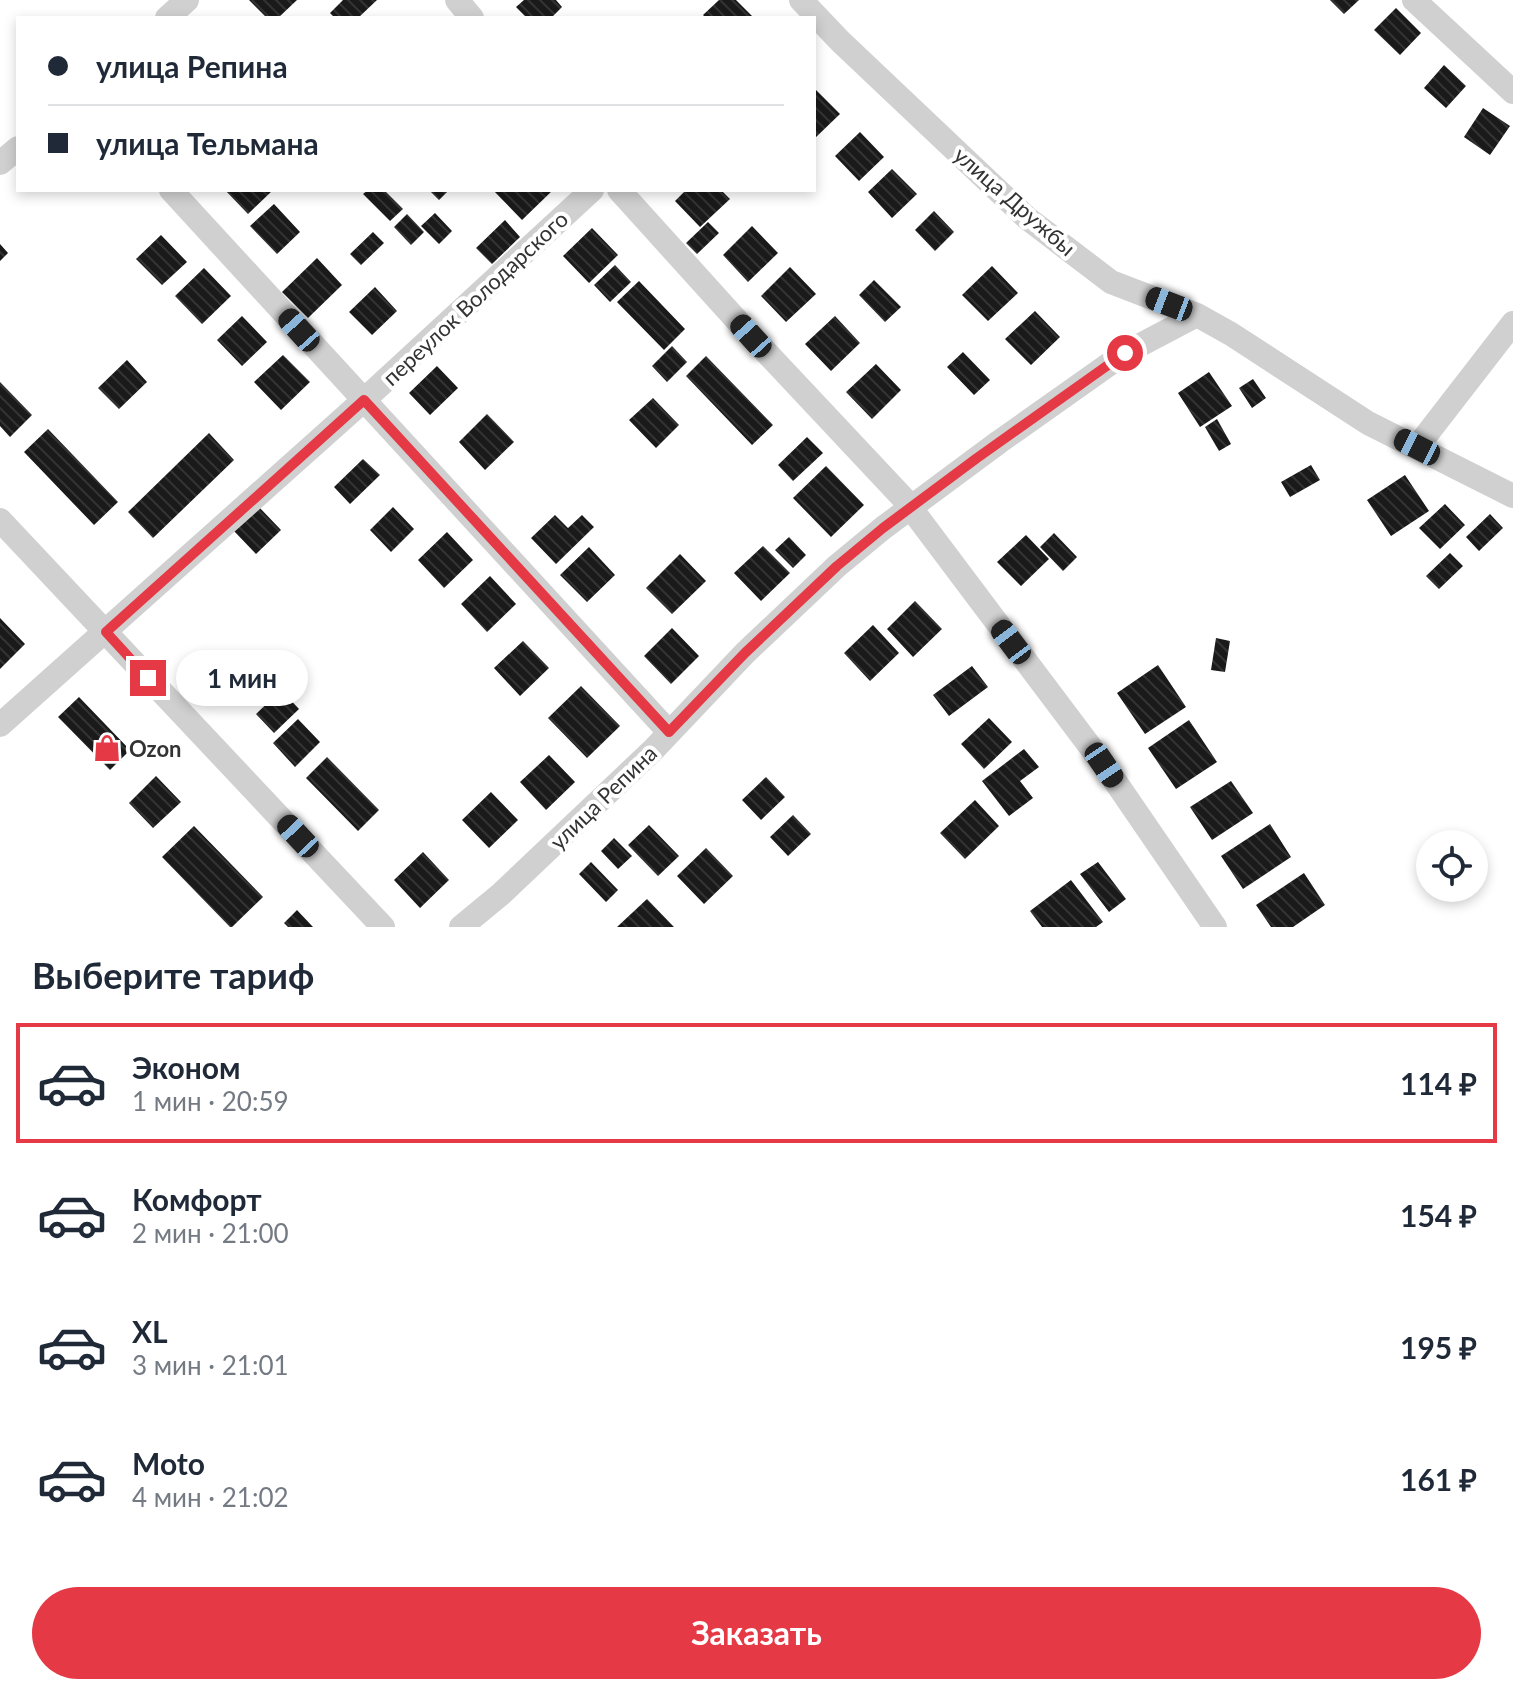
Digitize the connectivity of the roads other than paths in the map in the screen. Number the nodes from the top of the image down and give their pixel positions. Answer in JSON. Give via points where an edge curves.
{"nodes":[{"id":1,"x":187,"y":0,"type":"edge"},
{"id":2,"x":457,"y":0,"type":"edge"},
{"id":3,"x":801,"y":0,"type":"edge"},
{"id":4,"x":1414,"y":0,"type":"edge"},
{"id":5,"x":169,"y":16,"type":"edge"},
{"id":6,"x":470,"y":16,"type":"edge"},
{"id":7,"x":1513,"y":92,"type":"edge"},
{"id":8,"x":16,"y":150,"type":"edge"},
{"id":9,"x":0,"y":163,"type":"edge"},
{"id":10,"x":173,"y":192,"type":"edge"},
{"id":11,"x":590,"y":192,"type":"edge"},
{"id":12,"x":621,"y":192,"type":"edge"},
{"id":13,"x":1197,"y":315,"type":"junction"},
{"id":14,"x":1513,"y":323,"type":"edge"},
{"id":15,"x":364,"y":400,"type":"junction"},
{"id":16,"x":1417,"y":447,"type":"junction"},
{"id":17,"x":1513,"y":496,"type":"edge"},
{"id":18,"x":911,"y":508,"type":"junction"},
{"id":19,"x":0,"y":520,"type":"edge"},
{"id":20,"x":106,"y":632,"type":"junction"},
{"id":21,"x":0,"y":725,"type":"edge"},
{"id":22,"x":669,"y":732,"type":"junction"},
{"id":23,"x":383,"y":927,"type":"edge"},
{"id":24,"x":461,"y":927,"type":"edge"},
{"id":25,"x":1215,"y":927,"type":"edge"}],
"edges":[{"from":1,"to":5,"type":"street"},
{"from":2,"to":6,"type":"street"},
{"from":3,"to":13,"type":"street","name":"улица Дружбы","via":[[1027,218],[1111,282]]},
{"from":4,"to":7,"type":"street"},
{"from":8,"to":9,"type":"street"},
{"from":10,"to":15,"type":"street"},
{"from":11,"to":15,"type":"street","name":"переулок Володарского"},
{"from":12,"to":18,"type":"street"},
{"from":13,"to":16,"type":"street","name":"улица Дружбы","via":[[1368,423]]},
{"from":13,"to":18,"type":"street","name":"улица Репина","via":[[1125,353]]},
{"from":14,"to":16,"type":"street"},
{"from":15,"to":20,"type":"street","name":"переулок Володарского"},
{"from":15,"to":22,"type":"street"},
{"from":16,"to":17,"type":"street","name":"улица Дружбы"},
{"from":18,"to":22,"type":"street","name":"улица Репина","via":[[837,566]]},
{"from":18,"to":25,"type":"street","via":[[1104,765]]},
{"from":19,"to":20,"type":"street"},
{"from":20,"to":21,"type":"street","name":"переулок Володарского"},
{"from":20,"to":23,"type":"street"},
{"from":22,"to":24,"type":"street","name":"улица Репина"}]}
